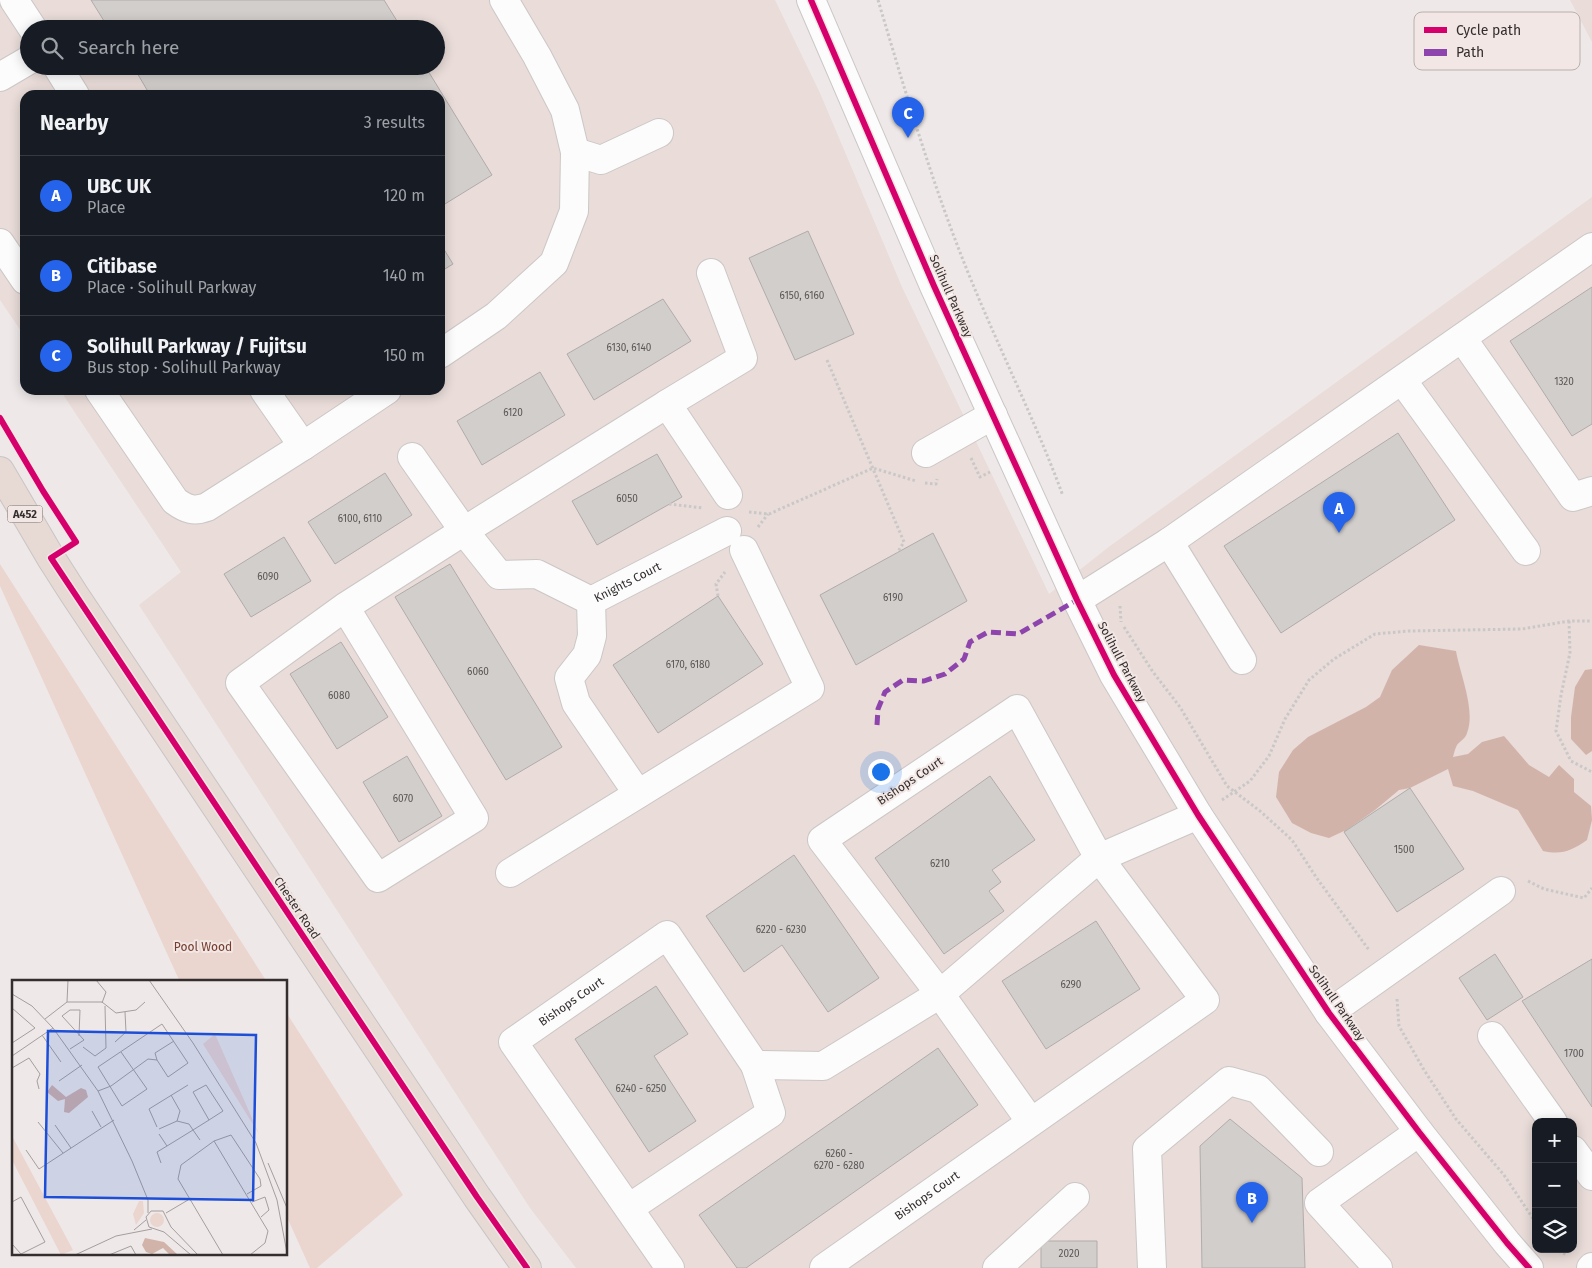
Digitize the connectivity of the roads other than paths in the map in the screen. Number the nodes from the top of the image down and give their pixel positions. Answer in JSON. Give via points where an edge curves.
{"nodes":[{"id":1,"x":14,"y":0,"type":"edge"},
{"id":2,"x":504,"y":0,"type":"edge"},
{"id":3,"x":812,"y":0,"type":"edge"},
{"id":4,"x":27,"y":20,"type":"edge"},
{"id":5,"x":20,"y":66,"type":"edge"},
{"id":6,"x":63,"y":75,"type":"edge"},
{"id":7,"x":0,"y":78,"type":"edge"},
{"id":8,"x":72,"y":90,"type":"edge"},
{"id":9,"x":659,"y":133,"type":"dead end"},
{"id":10,"x":575,"y":152,"type":"junction"},
{"id":11,"x":0,"y":243,"type":"edge"},
{"id":12,"x":1592,"y":247,"type":"edge"},
{"id":13,"x":20,"y":273,"type":"edge"},
{"id":14,"x":711,"y":273,"type":"dead end"},
{"id":15,"x":1462,"y":338,"type":"junction"},
{"id":16,"x":445,"y":351,"type":"edge"},
{"id":17,"x":1402,"y":380,"type":"junction"},
{"id":18,"x":102,"y":395,"type":"edge"},
{"id":19,"x":267,"y":395,"type":"edge"},
{"id":20,"x":380,"y":395,"type":"edge"},
{"id":21,"x":667,"y":404,"type":"junction"},
{"id":22,"x":993,"y":415,"type":"junction"},
{"id":23,"x":303,"y":446,"type":"junction"},
{"id":24,"x":412,"y":457,"type":"dead end"},
{"id":25,"x":932,"y":465,"type":"road end"},
{"id":26,"x":0,"y":471,"type":"edge"},
{"id":27,"x":1592,"y":491,"type":"edge"},
{"id":28,"x":729,"y":519,"type":"junction"},
{"id":29,"x":464,"y":531,"type":"junction"},
{"id":30,"x":1170,"y":542,"type":"junction"},
{"id":31,"x":1526,"y":551,"type":"dead end"},
{"id":32,"x":1077,"y":600,"type":"junction"},
{"id":33,"x":591,"y":601,"type":"junction"},
{"id":34,"x":345,"y":607,"type":"junction"},
{"id":35,"x":1242,"y":660,"type":"dead end"},
{"id":36,"x":638,"y":794,"type":"junction"},
{"id":37,"x":1198,"y":815,"type":"junction"},
{"id":38,"x":1099,"y":858,"type":"junction"},
{"id":39,"x":510,"y":873,"type":"dead end"},
{"id":40,"x":1501,"y":891,"type":"dead end"},
{"id":41,"x":940,"y":994,"type":"junction"},
{"id":42,"x":1329,"y":1013,"type":"junction"},
{"id":43,"x":1492,"y":1036,"type":"dead end"},
{"id":44,"x":755,"y":1065,"type":"junction"},
{"id":45,"x":1550,"y":1118,"type":"edge"},
{"id":46,"x":1031,"y":1122,"type":"junction"},
{"id":47,"x":1419,"y":1132,"type":"junction"},
{"id":48,"x":1319,"y":1152,"type":"dead end"},
{"id":49,"x":1577,"y":1155,"type":"edge"},
{"id":50,"x":1592,"y":1176,"type":"edge"},
{"id":51,"x":1076,"y":1197,"type":"dead end"},
{"id":52,"x":628,"y":1208,"type":"junction"},
{"id":53,"x":1351,"y":1239,"type":"junction"},
{"id":54,"x":527,"y":1268,"type":"edge"},
{"id":55,"x":670,"y":1268,"type":"edge"},
{"id":56,"x":824,"y":1268,"type":"edge"},
{"id":57,"x":997,"y":1268,"type":"edge"},
{"id":58,"x":1152,"y":1268,"type":"edge"},
{"id":59,"x":1351,"y":1268,"type":"edge"},
{"id":60,"x":1378,"y":1268,"type":"edge"},
{"id":61,"x":1530,"y":1268,"type":"edge"}],
"edges":[{"from":1,"to":4,"type":"street"},
{"from":2,"to":10,"type":"street","via":[[565,110]]},
{"from":3,"to":22,"type":"street","name":"Solihull Parkway","via":[[934,286]]},
{"from":5,"to":7,"type":"street"},
{"from":6,"to":8,"type":"street"},
{"from":9,"to":10,"type":"street","via":[[601,160]]},
{"from":10,"to":16,"type":"street","via":[[574,211],[554,263],[496,316]]},
{"from":11,"to":13,"type":"street"},
{"from":12,"to":15,"type":"street"},
{"from":14,"to":21,"type":"street","via":[[744,358]]},
{"from":15,"to":17,"type":"street"},
{"from":15,"to":27,"type":"street","via":[[1573,497]]},
{"from":17,"to":30,"type":"street"},
{"from":17,"to":31,"type":"street"},
{"from":18,"to":23,"type":"street","via":[[175,501],[185,508],[198,510],[207,507]]},
{"from":19,"to":23,"type":"street"},
{"from":20,"to":23,"type":"street"},
{"from":21,"to":28,"type":"street"},
{"from":21,"to":29,"type":"street"},
{"from":22,"to":25,"type":"street"},
{"from":22,"to":32,"type":"street","name":"Solihull Parkway"},
{"from":24,"to":29,"type":"street"},
{"from":26,"to":54,"type":"highway","name":"Chester Road","number":"A452","via":[[74,594],[476,1197]]},
{"from":28,"to":33,"type":"street","name":"Knights Court"},
{"from":28,"to":36,"type":"street","via":[[810,688]]},
{"from":29,"to":33,"type":"street","via":[[499,574],[537,574]]},
{"from":29,"to":34,"type":"street"},
{"from":30,"to":32,"type":"street"},
{"from":30,"to":35,"type":"street"},
{"from":32,"to":37,"type":"street","name":"Solihull Parkway","via":[[1114,675]]},
{"from":33,"to":36,"type":"street","name":"Knights Court","via":[[592,636],[587,655],[569,678],[576,703]]},
{"from":34,"to":34,"type":"street","via":[[240,683],[378,878],[474,818]]},
{"from":36,"to":39,"type":"street"},
{"from":37,"to":38,"type":"street"},
{"from":37,"to":42,"type":"street","name":"Solihull Parkway"},
{"from":38,"to":41,"type":"street"},
{"from":38,"to":41,"type":"street","name":"Bishops Court","via":[[1016,708],[822,840]]},
{"from":38,"to":46,"type":"street","name":"Bishops Court","via":[[1205,1000]]},
{"from":40,"to":42,"type":"street"},
{"from":41,"to":44,"type":"street","via":[[822,1066]]},
{"from":41,"to":46,"type":"street","name":"Bishops Court"},
{"from":42,"to":47,"type":"street","name":"Solihull Parkway"},
{"from":43,"to":45,"type":"street"},
{"from":44,"to":52,"type":"street","name":"Bishops Court","via":[[771,1113]]},
{"from":44,"to":52,"type":"street","name":"Bishops Court","via":[[667,935],[513,1042]]},
{"from":46,"to":56,"type":"street","name":"Bishops Court"},
{"from":47,"to":53,"type":"street","via":[[1319,1203]]},
{"from":47,"to":61,"type":"street","name":"Solihull Parkway"},
{"from":48,"to":58,"type":"street","via":[[1258,1089],[1229,1082],[1147,1149]]},
{"from":49,"to":50,"type":"street"},
{"from":51,"to":57,"type":"street"},
{"from":52,"to":55,"type":"street","name":"Bishops Court"},
{"from":53,"to":59,"type":"street"},
{"from":53,"to":60,"type":"street"}]}
